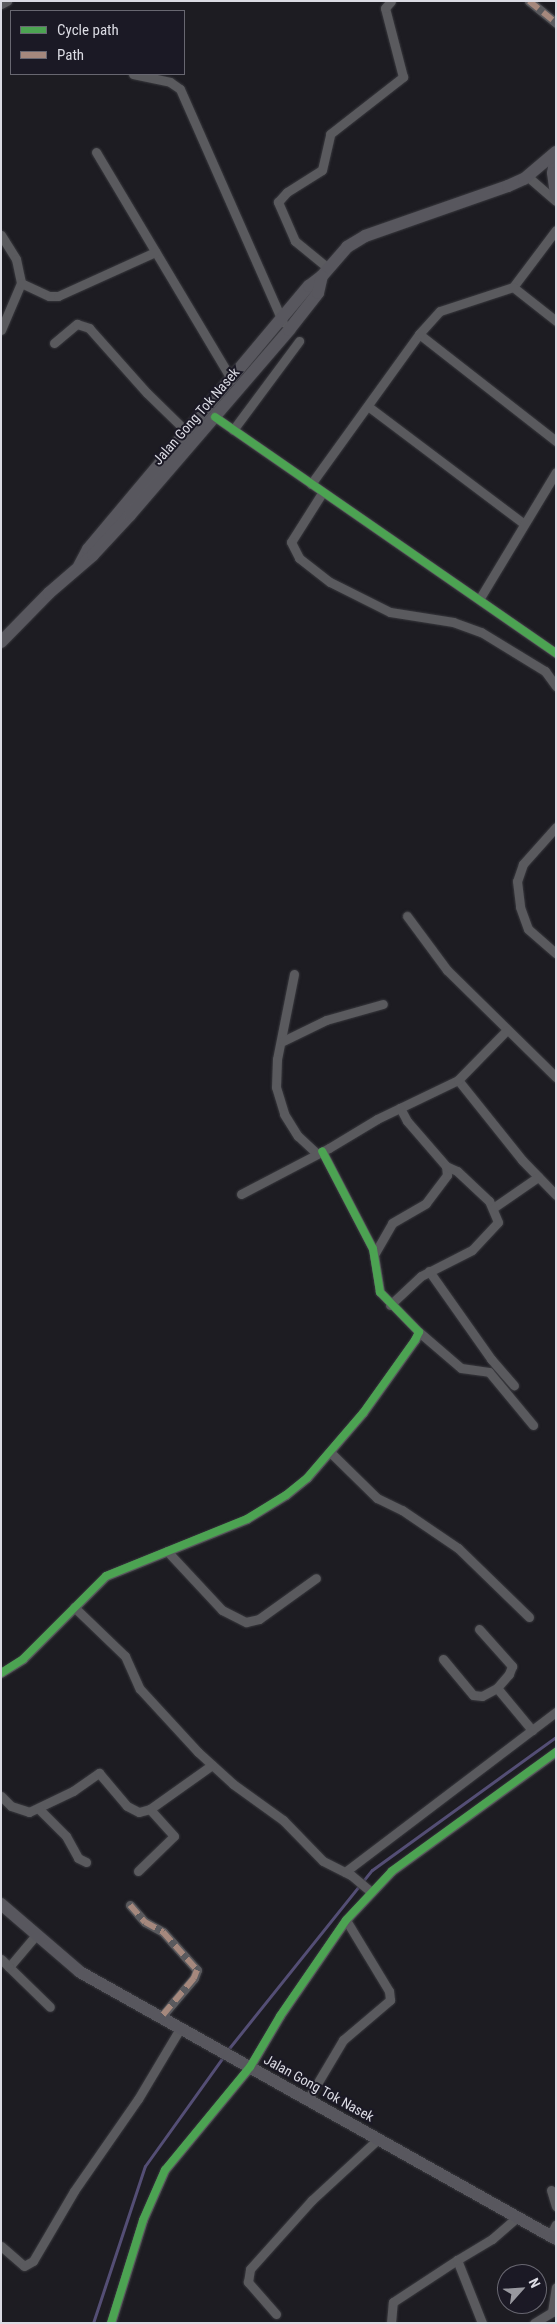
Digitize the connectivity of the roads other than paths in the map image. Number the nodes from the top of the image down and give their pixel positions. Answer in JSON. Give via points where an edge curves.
{"nodes":[{"id":1,"x":7,"y":1,"type":"edge"},
{"id":2,"x":391,"y":1,"type":"edge"},
{"id":3,"x":529,"y":1,"type":"edge"},
{"id":4,"x":1,"y":4,"type":"edge"},
{"id":5,"x":556,"y":23,"type":"edge"},
{"id":6,"x":138,"y":75,"type":"edge"},
{"id":7,"x":96,"y":152,"type":"dead end"},
{"id":8,"x":556,"y":152,"type":"edge"},
{"id":9,"x":556,"y":156,"type":"edge"},
{"id":10,"x":527,"y":176,"type":"junction"},
{"id":11,"x":556,"y":195,"type":"edge"},
{"id":12,"x":556,"y":202,"type":"edge"},
{"id":13,"x":556,"y":230,"type":"edge"},
{"id":14,"x":1,"y":235,"type":"edge"},
{"id":15,"x":155,"y":252,"type":"junction"},
{"id":16,"x":325,"y":272,"type":"junction"},
{"id":17,"x":21,"y":283,"type":"junction"},
{"id":18,"x":513,"y":287,"type":"junction"},
{"id":19,"x":556,"y":321,"type":"edge"},
{"id":20,"x":286,"y":325,"type":"junction"},
{"id":21,"x":1,"y":330,"type":"edge"},
{"id":22,"x":419,"y":334,"type":"junction"},
{"id":23,"x":300,"y":341,"type":"dead end"},
{"id":24,"x":54,"y":343,"type":"dead end"},
{"id":25,"x":232,"y":380,"type":"junction"},
{"id":26,"x":216,"y":400,"type":"junction"},
{"id":27,"x":369,"y":407,"type":"junction"},
{"id":28,"x":215,"y":417,"type":"junction"},
{"id":29,"x":197,"y":421,"type":"junction"},
{"id":30,"x":233,"y":430,"type":"junction"},
{"id":31,"x":187,"y":432,"type":"junction"},
{"id":32,"x":556,"y":441,"type":"edge"},
{"id":33,"x":556,"y":472,"type":"edge"},
{"id":34,"x":311,"y":484,"type":"junction"},
{"id":35,"x":322,"y":493,"type":"junction"},
{"id":36,"x":524,"y":524,"type":"junction"},
{"id":37,"x":79,"y":566,"type":"junction"},
{"id":38,"x":480,"y":598,"type":"junction"},
{"id":39,"x":1,"y":642,"type":"edge"},
{"id":40,"x":556,"y":653,"type":"edge"},
{"id":41,"x":556,"y":686,"type":"edge"},
{"id":42,"x":556,"y":828,"type":"edge"},
{"id":43,"x":407,"y":916,"type":"dead end"},
{"id":44,"x":556,"y":953,"type":"edge"},
{"id":45,"x":294,"y":974,"type":"dead end"},
{"id":46,"x":383,"y":1004,"type":"dead end"},
{"id":47,"x":506,"y":1031,"type":"junction"},
{"id":48,"x":282,"y":1041,"type":"junction"},
{"id":49,"x":556,"y":1077,"type":"edge"},
{"id":50,"x":458,"y":1080,"type":"junction"},
{"id":51,"x":400,"y":1108,"type":"junction"},
{"id":52,"x":319,"y":1152,"type":"junction"},
{"id":53,"x":446,"y":1166,"type":"junction"},
{"id":54,"x":538,"y":1177,"type":"junction"},
{"id":55,"x":241,"y":1194,"type":"dead end"},
{"id":56,"x":556,"y":1194,"type":"edge"},
{"id":57,"x":493,"y":1208,"type":"junction"},
{"id":58,"x":375,"y":1253,"type":"junction"},
{"id":59,"x":429,"y":1271,"type":"junction"},
{"id":60,"x":390,"y":1305,"type":"junction"},
{"id":61,"x":419,"y":1332,"type":"junction"},
{"id":62,"x":514,"y":1385,"type":"dead end"},
{"id":63,"x":533,"y":1425,"type":"dead end"},
{"id":64,"x":330,"y":1452,"type":"junction"},
{"id":65,"x":167,"y":1551,"type":"junction"},
{"id":66,"x":316,"y":1578,"type":"dead end"},
{"id":67,"x":74,"y":1607,"type":"junction"},
{"id":68,"x":529,"y":1617,"type":"dead end"},
{"id":69,"x":479,"y":1629,"type":"dead end"},
{"id":70,"x":443,"y":1659,"type":"dead end"},
{"id":71,"x":1,"y":1673,"type":"edge"},
{"id":72,"x":497,"y":1688,"type":"junction"},
{"id":73,"x":556,"y":1712,"type":"edge"},
{"id":74,"x":532,"y":1730,"type":"junction"},
{"id":75,"x":556,"y":1752,"type":"edge"},
{"id":76,"x":212,"y":1765,"type":"junction"},
{"id":77,"x":1,"y":1796,"type":"edge"},
{"id":78,"x":39,"y":1809,"type":"junction"},
{"id":79,"x":150,"y":1809,"type":"junction"},
{"id":80,"x":86,"y":1862,"type":"dead end"},
{"id":81,"x":138,"y":1871,"type":"dead end"},
{"id":82,"x":348,"y":1874,"type":"junction"},
{"id":83,"x":370,"y":1891,"type":"junction"},
{"id":84,"x":1,"y":1904,"type":"edge"},
{"id":85,"x":130,"y":1906,"type":"dead end"},
{"id":86,"x":346,"y":1920,"type":"junction"},
{"id":87,"x":36,"y":1935,"type":"junction"},
{"id":88,"x":1,"y":1959,"type":"edge"},
{"id":89,"x":9,"y":1967,"type":"junction"},
{"id":90,"x":50,"y":2007,"type":"dead end"},
{"id":91,"x":161,"y":2017,"type":"junction"},
{"id":92,"x":180,"y":2028,"type":"junction"},
{"id":93,"x":247,"y":2065,"type":"junction"},
{"id":94,"x":308,"y":2099,"type":"junction"},
{"id":95,"x":378,"y":2139,"type":"junction"},
{"id":96,"x":551,"y":2190,"type":"dead end"},
{"id":97,"x":556,"y":2205,"type":"edge"},
{"id":98,"x":516,"y":2218,"type":"junction"},
{"id":99,"x":556,"y":2224,"type":"edge"},
{"id":100,"x":553,"y":2237,"type":"edge"},
{"id":101,"x":3,"y":2252,"type":"edge"},
{"id":102,"x":457,"y":2260,"type":"junction"},
{"id":103,"x":556,"y":2287,"type":"edge"},
{"id":104,"x":276,"y":2314,"type":"dead end"},
{"id":105,"x":553,"y":2317,"type":"edge"},
{"id":106,"x":111,"y":2323,"type":"edge"},
{"id":107,"x":391,"y":2323,"type":"edge"},
{"id":108,"x":482,"y":2323,"type":"edge"},
{"id":109,"x":534,"y":2323,"type":"edge"}],
"edges":[{"from":1,"to":4,"type":"street"},
{"from":2,"to":16,"type":"street","via":[[385,8],[403,77],[330,134],[322,170],[287,192],[278,202],[295,242]]},
{"from":3,"to":5,"type":"street"},
{"from":6,"to":20,"type":"street","via":[[170,82],[180,90]]},
{"from":7,"to":15,"type":"street"},
{"from":8,"to":10,"type":"main road","name":"Jalan Gong Tok Nasek"},
{"from":9,"to":11,"type":"main road","via":[[553,173]]},
{"from":10,"to":12,"type":"street"},
{"from":10,"to":16,"type":"main road","name":"Jalan Gong Tok Nasek","via":[[474,200],[365,236],[347,247]]},
{"from":13,"to":18,"type":"street"},
{"from":14,"to":17,"type":"street","via":[[16,259]]},
{"from":15,"to":17,"type":"street","via":[[58,296],[49,296]]},
{"from":15,"to":25,"type":"street"},
{"from":16,"to":20,"type":"main road","name":"Jalan Gong Tok Nasek","via":[[318,292]]},
{"from":17,"to":21,"type":"street"},
{"from":18,"to":19,"type":"street"},
{"from":18,"to":22,"type":"street","via":[[444,309]]},
{"from":20,"to":25,"type":"main road","name":"Jalan Gong Tok Nasek"},
{"from":20,"to":28,"type":"main road","name":"Jalan Gong Tok Nasek"},
{"from":22,"to":27,"type":"street"},
{"from":22,"to":32,"type":"street"},
{"from":23,"to":30,"type":"street"},
{"from":24,"to":31,"type":"street","via":[[77,324],[89,328]]},
{"from":25,"to":26,"type":"main road","name":"Jalan Gong Tok Nasek"},
{"from":26,"to":28,"type":"main road"},
{"from":26,"to":29,"type":"main road","name":"Jalan Gong Tok Nasek"},
{"from":27,"to":34,"type":"street"},
{"from":27,"to":36,"type":"street"},
{"from":28,"to":29,"type":"main road"},
{"from":28,"to":30,"type":"street"},
{"from":28,"to":37,"type":"main road","name":"Jalan Gong Tok Nasek","via":[[100,549]]},
{"from":29,"to":31,"type":"main road","name":"Jalan Gong Tok Nasek"},
{"from":30,"to":34,"type":"street"},
{"from":31,"to":37,"type":"main road","name":"Jalan Gong Tok Nasek","via":[[88,549]]},
{"from":33,"to":36,"type":"street"},
{"from":34,"to":35,"type":"street"},
{"from":35,"to":38,"type":"street"},
{"from":35,"to":41,"type":"street","via":[[291,542],[299,558],[330,582],[390,612],[453,622],[481,632],[545,671]]},
{"from":36,"to":38,"type":"street"},
{"from":37,"to":39,"type":"main road","name":"Jalan Gong Tok Nasek"},
{"from":38,"to":40,"type":"street"},
{"from":42,"to":44,"type":"street","via":[[523,864],[517,881],[520,907],[528,929]]},
{"from":43,"to":47,"type":"street","via":[[447,970]]},
{"from":45,"to":48,"type":"street"},
{"from":46,"to":48,"type":"street","via":[[326,1020]]},
{"from":47,"to":49,"type":"street"},
{"from":47,"to":50,"type":"street"},
{"from":48,"to":52,"type":"street","via":[[276,1075],[278,1096],[292,1127]]},
{"from":50,"to":51,"type":"street"},
{"from":50,"to":54,"type":"street"},
{"from":51,"to":52,"type":"street"},
{"from":51,"to":53,"type":"street","via":[[407,1121]]},
{"from":52,"to":55,"type":"street"},
{"from":52,"to":58,"type":"street"},
{"from":53,"to":57,"type":"street","via":[[457,1171]]},
{"from":53,"to":58,"type":"street","via":[[447,1175],[442,1184],[426,1203],[392,1224]]},
{"from":54,"to":56,"type":"street"},
{"from":54,"to":57,"type":"street"},
{"from":57,"to":59,"type":"street","via":[[498,1222],[479,1244],[466,1254]]},
{"from":58,"to":60,"type":"street","via":[[378,1287]]},
{"from":59,"to":60,"type":"street"},
{"from":59,"to":62,"type":"street","via":[[487,1354]]},
{"from":60,"to":61,"type":"street"},
{"from":61,"to":63,"type":"street","via":[[461,1368],[489,1372]]},
{"from":61,"to":64,"type":"street","via":[[363,1413]]},
{"from":64,"to":65,"type":"street","via":[[306,1478],[260,1513]]},
{"from":64,"to":68,"type":"street","via":[[377,1498],[458,1548]]},
{"from":65,"to":66,"type":"street","via":[[222,1610],[246,1622],[260,1619]]},
{"from":65,"to":67,"type":"street","via":[[106,1576]]},
{"from":67,"to":71,"type":"street","via":[[23,1659]]},
{"from":67,"to":76,"type":"street","via":[[124,1656],[140,1689]]},
{"from":69,"to":72,"type":"street","via":[[512,1666],[510,1674]]},
{"from":70,"to":72,"type":"street","via":[[473,1695],[482,1696]]},
{"from":72,"to":74,"type":"street"},
{"from":73,"to":74,"type":"street"},
{"from":74,"to":82,"type":"street"},
{"from":75,"to":83,"type":"street","via":[[392,1871]]},
{"from":76,"to":79,"type":"street"},
{"from":76,"to":82,"type":"street","via":[[283,1820],[323,1861]]},
{"from":77,"to":78,"type":"street","via":[[24,1812]]},
{"from":78,"to":79,"type":"street","via":[[99,1773],[133,1811]]},
{"from":78,"to":80,"type":"street","via":[[66,1836],[78,1858]]},
{"from":79,"to":81,"type":"street","via":[[174,1836]]},
{"from":82,"to":83,"type":"street"},
{"from":83,"to":86,"type":"street"},
{"from":84,"to":87,"type":"main road","name":"Jalan Gong Tok Nasek"},
{"from":85,"to":91,"type":"street","via":[[145,1922],[164,1932],[196,1970]]},
{"from":86,"to":93,"type":"street"},
{"from":86,"to":94,"type":"street","via":[[386,1986],[390,2000],[343,2040]]},
{"from":87,"to":89,"type":"street"},
{"from":87,"to":91,"type":"main road","name":"Jalan Gong Tok Nasek","via":[[80,1972]]},
{"from":88,"to":89,"type":"street"},
{"from":89,"to":90,"type":"street"},
{"from":91,"to":92,"type":"main road","name":"Jalan Gong Tok Nasek"},
{"from":92,"to":93,"type":"main road","name":"Jalan Gong Tok Nasek"},
{"from":92,"to":101,"type":"street","via":[[138,2099],[74,2191],[40,2252],[24,2266]]},
{"from":93,"to":94,"type":"main road","name":"Jalan Gong Tok Nasek"},
{"from":93,"to":106,"type":"street","via":[[172,2160],[158,2183],[124,2274]]},
{"from":94,"to":95,"type":"main road","name":"Jalan Gong Tok Nasek"},
{"from":95,"to":98,"type":"main road","name":"Jalan Gong Tok Nasek"},
{"from":95,"to":104,"type":"street","via":[[312,2200],[250,2269],[248,2282]]},
{"from":96,"to":97,"type":"street"},
{"from":98,"to":100,"type":"main road","name":"Jalan Gong Tok Nasek"},
{"from":98,"to":102,"type":"street","via":[[492,2239]]},
{"from":99,"to":100,"type":"street"},
{"from":102,"to":107,"type":"street","via":[[394,2302]]},
{"from":102,"to":108,"type":"street"},
{"from":103,"to":105,"type":"street"},
{"from":105,"to":109,"type":"street"}]}
